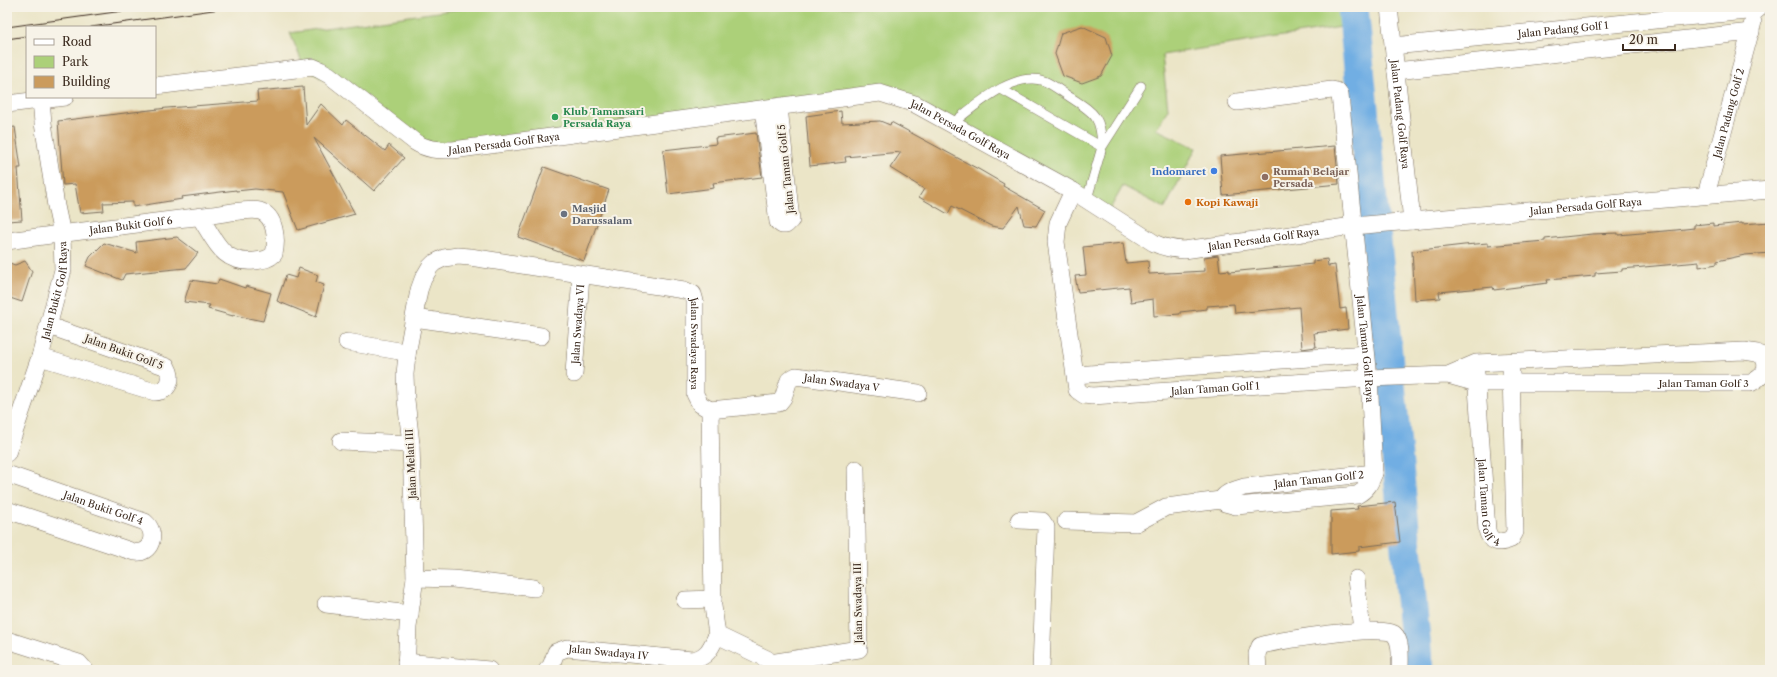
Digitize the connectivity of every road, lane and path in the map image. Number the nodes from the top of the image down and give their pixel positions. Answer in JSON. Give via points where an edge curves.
{"nodes":[{"id":1,"x":1389,"y":7,"type":"edge"},
{"id":2,"x":1757,"y":9,"type":"edge"},
{"id":3,"x":1751,"y":32,"type":"junction"},
{"id":4,"x":1393,"y":46,"type":"junction"},
{"id":5,"x":1396,"y":70,"type":"junction"},
{"id":6,"x":156,"y":86,"type":"edge"},
{"id":7,"x":1141,"y":86,"type":"dead end"},
{"id":8,"x":1001,"y":89,"type":"junction"},
{"id":9,"x":54,"y":98,"type":"edge"},
{"id":10,"x":42,"y":99,"type":"junction"},
{"id":11,"x":1237,"y":102,"type":"dead end"},
{"id":12,"x":7,"y":104,"type":"edge"},
{"id":13,"x":771,"y":108,"type":"junction"},
{"id":14,"x":950,"y":125,"type":"junction"},
{"id":15,"x":1102,"y":147,"type":"junction"},
{"id":16,"x":1770,"y":190,"type":"edge"},
{"id":17,"x":1080,"y":195,"type":"junction"},
{"id":18,"x":1706,"y":195,"type":"junction"},
{"id":19,"x":200,"y":217,"type":"dead end"},
{"id":20,"x":1412,"y":221,"type":"junction"},
{"id":21,"x":1357,"y":225,"type":"junction"},
{"id":22,"x":62,"y":234,"type":"junction"},
{"id":23,"x":7,"y":242,"type":"edge"},
{"id":24,"x":434,"y":263,"type":"joint"},
{"id":25,"x":581,"y":274,"type":"junction"},
{"id":26,"x":414,"y":318,"type":"junction"},
{"id":27,"x":49,"y":326,"type":"junction"},
{"id":28,"x":541,"y":336,"type":"dead end"},
{"id":29,"x":347,"y":342,"type":"dead end"},
{"id":30,"x":1366,"y":354,"type":"junction"},
{"id":31,"x":407,"y":355,"type":"junction"},
{"id":32,"x":40,"y":357,"type":"junction"},
{"id":33,"x":1621,"y":357,"type":"junction"},
{"id":34,"x":1510,"y":361,"type":"junction"},
{"id":35,"x":1476,"y":363,"type":"junction"},
{"id":36,"x":574,"y":374,"type":"dead end"},
{"id":37,"x":1075,"y":375,"type":"junction"},
{"id":38,"x":1448,"y":375,"type":"junction"},
{"id":39,"x":1375,"y":378,"type":"junction"},
{"id":40,"x":1477,"y":383,"type":"junction"},
{"id":41,"x":1512,"y":383,"type":"junction"},
{"id":42,"x":1622,"y":383,"type":"junction"},
{"id":43,"x":918,"y":393,"type":"dead end"},
{"id":44,"x":710,"y":410,"type":"junction"},
{"id":45,"x":341,"y":441,"type":"dead end"},
{"id":46,"x":412,"y":444,"type":"junction"},
{"id":47,"x":7,"y":453,"type":"edge"},
{"id":48,"x":856,"y":469,"type":"dead end"},
{"id":49,"x":1374,"y":472,"type":"joint"},
{"id":50,"x":7,"y":474,"type":"edge"},
{"id":51,"x":7,"y":510,"type":"edge"},
{"id":52,"x":1019,"y":520,"type":"dead end"},
{"id":53,"x":1066,"y":521,"type":"dead end"},
{"id":54,"x":415,"y":578,"type":"junction"},
{"id":55,"x":1356,"y":579,"type":"dead end"},
{"id":56,"x":534,"y":588,"type":"dead end"},
{"id":57,"x":685,"y":600,"type":"dead end"},
{"id":58,"x":326,"y":604,"type":"dead end"},
{"id":59,"x":714,"y":613,"type":"junction"},
{"id":60,"x":410,"y":614,"type":"junction"},
{"id":61,"x":1362,"y":630,"type":"junction"},
{"id":62,"x":7,"y":640,"type":"edge"},
{"id":63,"x":406,"y":666,"type":"edge"},
{"id":64,"x":772,"y":667,"type":"edge"},
{"id":65,"x":85,"y":670,"type":"edge"},
{"id":66,"x":489,"y":670,"type":"edge"},
{"id":67,"x":547,"y":670,"type":"edge"},
{"id":68,"x":1041,"y":670,"type":"edge"},
{"id":69,"x":1258,"y":670,"type":"edge"},
{"id":70,"x":1400,"y":670,"type":"edge"}],
"edges":[{"from":1,"to":4,"type":"street","name":"Jalan Padang Golf Raya"},
{"from":2,"to":3,"type":"street","name":"Jalan Padang Golf 2"},
{"from":2,"to":4,"type":"street","name":"Jalan Padang Golf 1"},
{"from":3,"to":5,"type":"street"},
{"from":3,"to":18,"type":"street","name":"Jalan Padang Golf 2"},
{"from":4,"to":5,"type":"street","name":"Jalan Padang Golf Raya"},
{"from":5,"to":20,"type":"street","name":"Jalan Padang Golf Raya"},
{"from":6,"to":13,"type":"street","name":"Jalan Persada Golf Raya","via":[[313,67],[329,75],[414,142],[424,148],[437,150]]},
{"from":7,"to":15,"type":"lane"},
{"from":8,"to":14,"type":"lane"},
{"from":8,"to":15,"type":"lane"},
{"from":8,"to":15,"type":"lane","via":[[1014,82],[1028,80],[1042,81],[1053,86],[1092,111],[1098,121]]},
{"from":9,"to":10,"type":"street"},
{"from":10,"to":12,"type":"street"},
{"from":10,"to":22,"type":"street","name":"Jalan Bukit Golf Raya","via":[[43,123]]},
{"from":11,"to":21,"type":"street","name":"Jalan Taman Golf Raya","via":[[1337,91],[1341,99]]},
{"from":13,"to":13,"type":"street","name":"Jalan Taman Golf 5","via":[[778,222],[786,225],[791,220]]},
{"from":13,"to":14,"type":"street","name":"Jalan Persada Golf Raya","via":[[880,92],[915,104]]},
{"from":14,"to":17,"type":"street","name":"Jalan Persada Golf Raya"},
{"from":15,"to":17,"type":"lane"},
{"from":16,"to":18,"type":"street","name":"Jalan Persada Golf Raya"},
{"from":17,"to":21,"type":"street","name":"Jalan Persada Golf Raya","via":[[1154,243],[1173,249],[1184,250]]},
{"from":17,"to":37,"type":"street","name":"Jalan Taman Golf 1","via":[[1066,203],[1058,223],[1056,242]]},
{"from":18,"to":20,"type":"street","name":"Jalan Persada Golf Raya"},
{"from":19,"to":22,"type":"street","name":"Jalan Bukit Golf 6"},
{"from":20,"to":21,"type":"street","name":"Jalan Persada Golf Raya"},
{"from":21,"to":30,"type":"street","name":"Jalan Taman Golf Raya"},
{"from":22,"to":23,"type":"street","name":"Jalan Bukit Golf 6"},
{"from":22,"to":27,"type":"street","name":"Jalan Bukit Golf Raya","via":[[63,270]]},
{"from":24,"to":25,"type":"street","name":"Jalan Swadaya Raya","via":[[458,256]]},
{"from":24,"to":26,"type":"street","name":"Jalan Melati III","via":[[422,279]]},
{"from":25,"to":36,"type":"street","name":"Jalan Swadaya VI"},
{"from":25,"to":44,"type":"street","name":"Jalan Swadaya Raya","via":[[684,290],[693,294],[695,394],[700,404]]},
{"from":26,"to":28,"type":"street"},
{"from":26,"to":31,"type":"street","name":"Jalan Melati III"},
{"from":27,"to":32,"type":"street","name":"Jalan Bukit Golf Raya"},
{"from":27,"to":32,"type":"street","name":"Jalan Bukit Golf 5","via":[[167,367],[170,372],[169,384],[165,389],[154,392]]},
{"from":29,"to":31,"type":"street","via":[[399,351]]},
{"from":30,"to":37,"type":"street"},
{"from":30,"to":39,"type":"street","name":"Jalan Taman Golf Raya"},
{"from":31,"to":46,"type":"street","name":"Jalan Melati III","via":[[406,400]]},
{"from":32,"to":47,"type":"street","name":"Jalan Bukit Golf Raya"},
{"from":33,"to":34,"type":"street","name":"Jalan Taman Golf 3"},
{"from":33,"to":42,"type":"street"},
{"from":33,"to":42,"type":"street","name":"Jalan Taman Golf 3","via":[[1744,351],[1764,357],[1766,364],[1766,371],[1760,378],[1751,382]]},
{"from":34,"to":35,"type":"street","name":"Jalan Taman Golf 3"},
{"from":34,"to":41,"type":"street","name":"Jalan Taman Golf 4"},
{"from":35,"to":38,"type":"street","name":"Jalan Taman Golf 3"},
{"from":35,"to":40,"type":"street","name":"Jalan Taman Golf 4"},
{"from":37,"to":39,"type":"street","name":"Jalan Taman Golf 1","via":[[1077,390],[1084,395],[1092,396]]},
{"from":38,"to":39,"type":"street","name":"Jalan Taman Golf 3"},
{"from":38,"to":40,"type":"street","name":"Jalan Taman Golf 3"},
{"from":39,"to":49,"type":"street","name":"Jalan Taman Golf Raya"},
{"from":40,"to":41,"type":"street","name":"Jalan Taman Golf 3"},
{"from":40,"to":41,"type":"street","name":"Jalan Taman Golf 4","via":[[1487,530],[1490,538],[1497,542],[1511,539],[1515,532]]},
{"from":41,"to":42,"type":"street","name":"Jalan Taman Golf 3"},
{"from":43,"to":44,"type":"street","name":"Jalan Swadaya V","via":[[796,376],[789,380],[779,403]]},
{"from":44,"to":59,"type":"street"},
{"from":45,"to":46,"type":"street"},
{"from":46,"to":54,"type":"street","name":"Jalan Melati III"},
{"from":48,"to":64,"type":"street","name":"Jalan Swadaya III","via":[[859,648]]},
{"from":49,"to":53,"type":"street","name":"Jalan Taman Golf 2","via":[[1244,487],[1224,495],[1221,500],[1166,507],[1136,523]]},
{"from":50,"to":51,"type":"street","name":"Jalan Bukit Golf 4","via":[[145,522],[151,528],[152,536],[146,549],[134,552]]},
{"from":52,"to":68,"type":"street","via":[[1039,520],[1046,527]]},
{"from":54,"to":56,"type":"street","via":[[453,579]]},
{"from":54,"to":60,"type":"street","name":"Jalan Melati III"},
{"from":55,"to":61,"type":"street"},
{"from":57,"to":59,"type":"street"},
{"from":58,"to":60,"type":"street"},
{"from":59,"to":64,"type":"street"},
{"from":59,"to":67,"type":"street","name":"Jalan Swadaya IV","via":[[708,653],[699,659],[567,648],[556,652]]},
{"from":60,"to":63,"type":"street","name":"Jalan Melati III"},
{"from":61,"to":69,"type":"street","via":[[1260,646],[1256,654]]},
{"from":61,"to":70,"type":"street","via":[[1393,632],[1397,637]]},
{"from":62,"to":65,"type":"street","via":[[79,663]]},
{"from":63,"to":66,"type":"street"}]}
